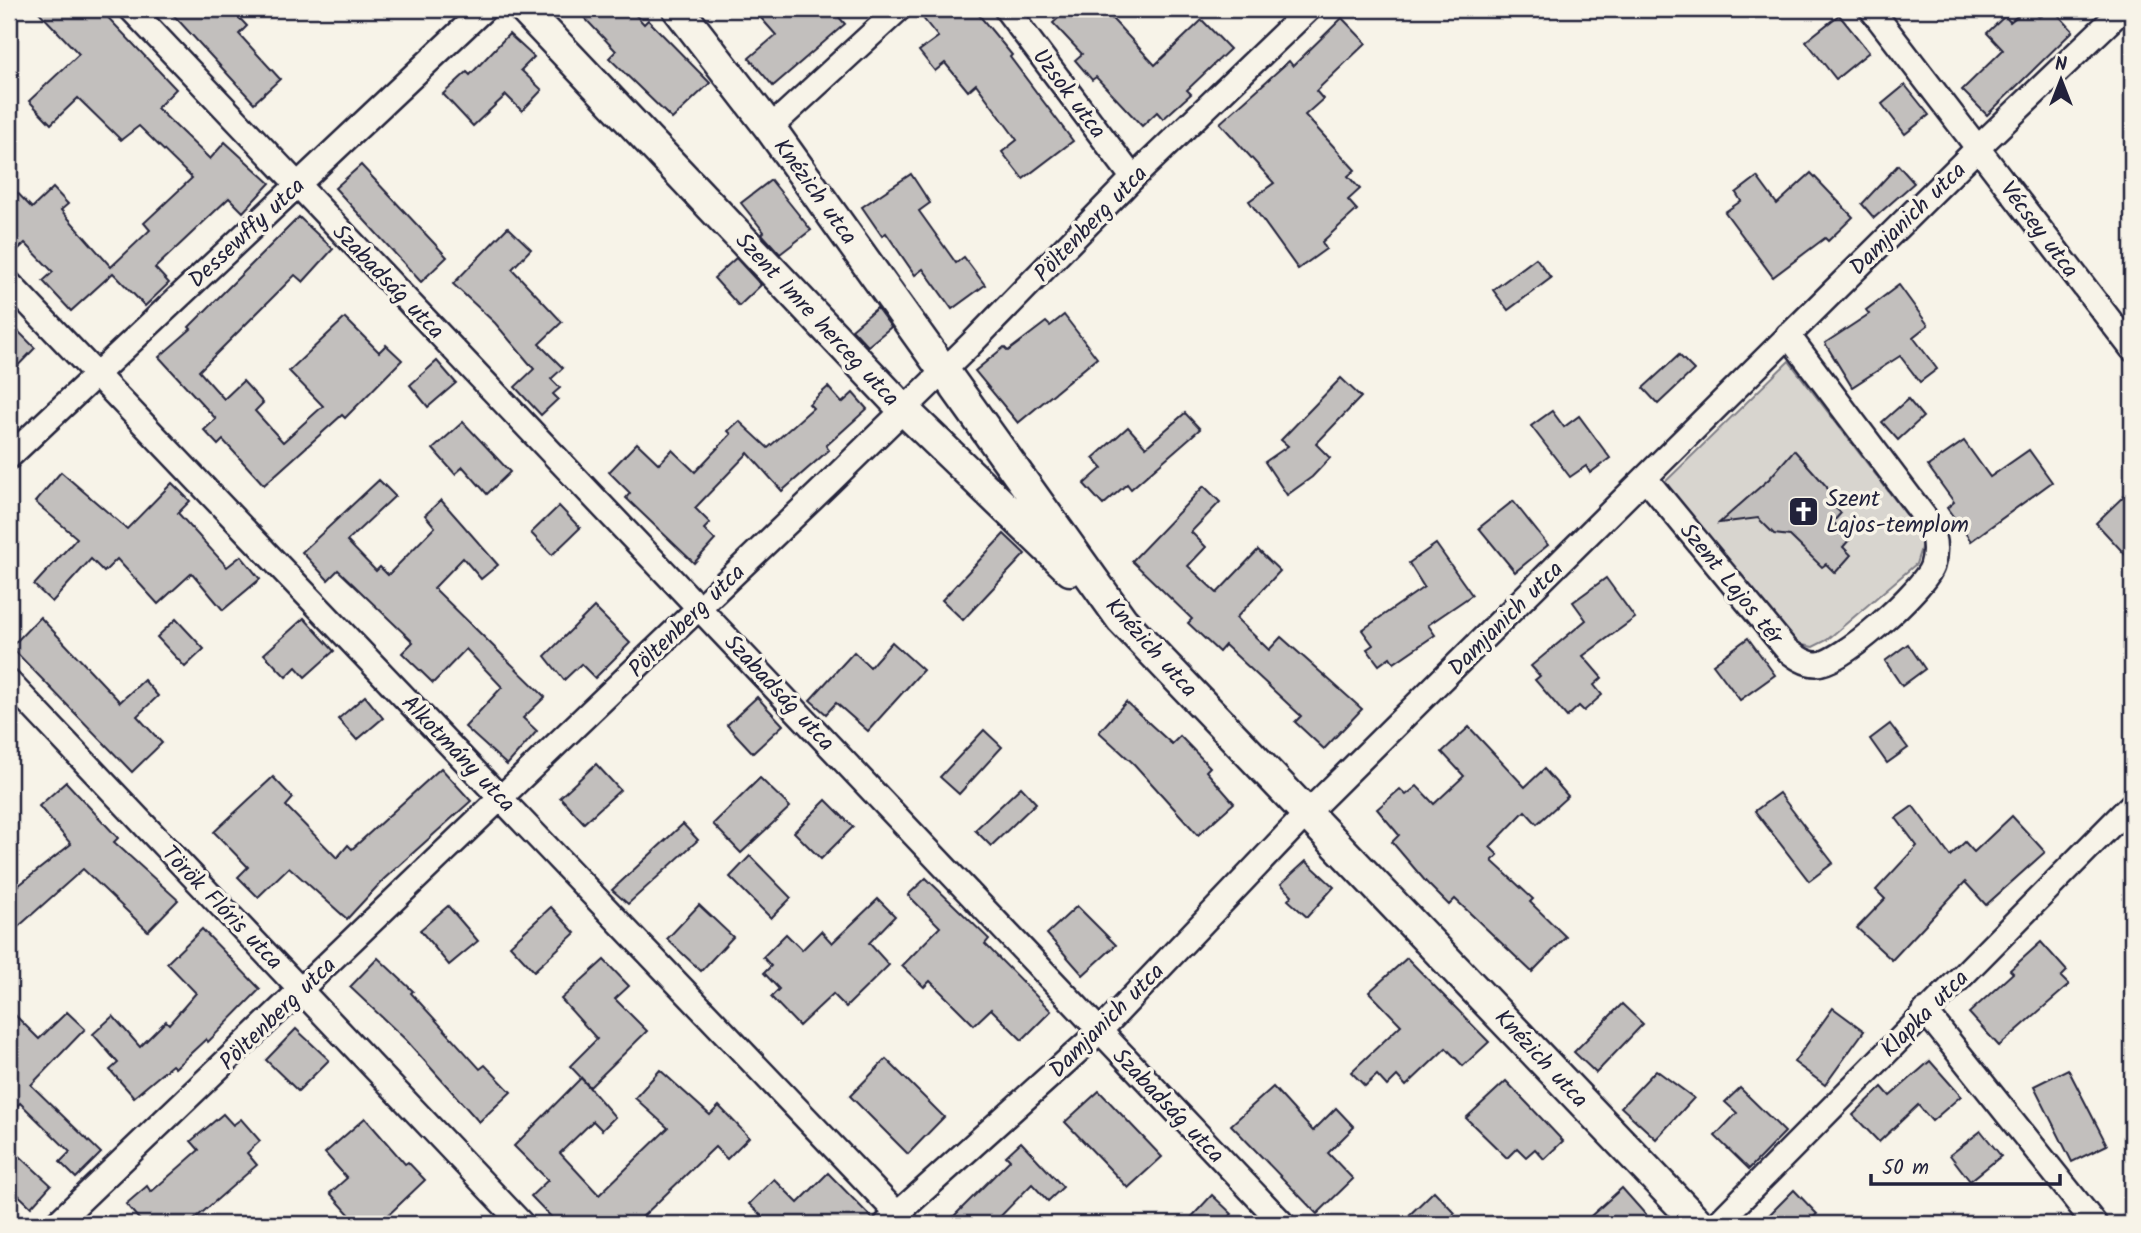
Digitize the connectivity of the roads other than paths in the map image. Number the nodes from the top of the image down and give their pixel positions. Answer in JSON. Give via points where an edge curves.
{"nodes":[{"id":1,"x":131,"y":9,"type":"edge"},
{"id":2,"x":484,"y":9,"type":"edge"},
{"id":3,"x":524,"y":9,"type":"edge"},
{"id":4,"x":678,"y":9,"type":"edge"},
{"id":5,"x":899,"y":9,"type":"edge"},
{"id":6,"x":1006,"y":9,"type":"edge"},
{"id":7,"x":1309,"y":9,"type":"edge"},
{"id":8,"x":1871,"y":9,"type":"edge"},
{"id":9,"x":2123,"y":9,"type":"edge"},
{"id":10,"x":770,"y":128,"type":"junction"},
{"id":11,"x":1978,"y":148,"type":"junction"},
{"id":12,"x":1133,"y":178,"type":"junction"},
{"id":13,"x":297,"y":185,"type":"junction"},
{"id":14,"x":9,"y":284,"type":"edge"},
{"id":15,"x":1788,"y":335,"type":"junction"},
{"id":16,"x":2132,"y":349,"type":"edge"},
{"id":17,"x":945,"y":369,"type":"junction"},
{"id":18,"x":95,"y":373,"type":"junction"},
{"id":19,"x":904,"y":410,"type":"junction"},
{"id":20,"x":9,"y":457,"type":"edge"},
{"id":21,"x":1646,"y":479,"type":"junction"},
{"id":22,"x":701,"y":607,"type":"junction"},
{"id":23,"x":1122,"y":620,"type":"junction"},
{"id":24,"x":9,"y":682,"type":"edge"},
{"id":25,"x":500,"y":797,"type":"junction"},
{"id":26,"x":2132,"y":804,"type":"edge"},
{"id":27,"x":1308,"y":812,"type":"junction"},
{"id":28,"x":302,"y":989,"type":"junction"},
{"id":29,"x":1925,"y":1011,"type":"junction"},
{"id":30,"x":1099,"y":1032,"type":"junction"},
{"id":31,"x":897,"y":1221,"type":"edge"},
{"id":32,"x":56,"y":1224,"type":"edge"},
{"id":33,"x":522,"y":1224,"type":"edge"},
{"id":34,"x":1283,"y":1224,"type":"edge"},
{"id":35,"x":1699,"y":1224,"type":"edge"},
{"id":36,"x":1717,"y":1224,"type":"edge"},
{"id":37,"x":2095,"y":1224,"type":"edge"}],
"edges":[{"from":1,"to":13,"type":"street","name":"Szabadság utca"},
{"from":2,"to":13,"type":"street","name":"Dessewffy utca"},
{"from":3,"to":19,"type":"street","name":"Szent Imre herceg utca"},
{"from":4,"to":10,"type":"street","name":"Knézich utca"},
{"from":5,"to":10,"type":"street"},
{"from":6,"to":12,"type":"street","name":"Uzsok utca"},
{"from":7,"to":12,"type":"street","name":"Pöltenberg utca"},
{"from":8,"to":11,"type":"street","name":"Vécsey utca"},
{"from":9,"to":11,"type":"street","name":"Damjanich utca"},
{"from":10,"to":17,"type":"street","name":"Knézich utca"},
{"from":11,"to":15,"type":"street","name":"Damjanich utca"},
{"from":11,"to":16,"type":"street","name":"Vécsey utca"},
{"from":12,"to":17,"type":"street","name":"Pöltenberg utca"},
{"from":13,"to":18,"type":"street","name":"Dessewffy utca"},
{"from":13,"to":22,"type":"street","name":"Szabadság utca"},
{"from":14,"to":18,"type":"street","name":"Alkotmány utca"},
{"from":15,"to":21,"type":"street","name":"Damjanich utca"},
{"from":15,"to":21,"type":"street","name":"Szent Lajos tér","via":[[1927,520],[1934,550],[1925,581],[1844,654],[1816,664],[1800,659],[1787,650]]},
{"from":17,"to":19,"type":"street","name":"Pöltenberg utca"},
{"from":17,"to":23,"type":"street","name":"Knézich utca"},
{"from":18,"to":20,"type":"street","name":"Dessewffy utca"},
{"from":18,"to":25,"type":"street","name":"Alkotmány utca"},
{"from":19,"to":22,"type":"street","name":"Pöltenberg utca"},
{"from":19,"to":23,"type":"street","name":"Szent Imre herceg utca"},
{"from":21,"to":27,"type":"street","name":"Damjanich utca"},
{"from":22,"to":25,"type":"street","name":"Pöltenberg utca"},
{"from":22,"to":30,"type":"street","name":"Szabadság utca"},
{"from":23,"to":27,"type":"street","name":"Knézich utca"},
{"from":24,"to":28,"type":"street","name":"Török Flóris utca"},
{"from":25,"to":28,"type":"street","name":"Pöltenberg utca"},
{"from":25,"to":31,"type":"street","name":"Alkotmány utca"},
{"from":26,"to":29,"type":"street","name":"Klapka utca"},
{"from":27,"to":30,"type":"street","name":"Damjanich utca"},
{"from":27,"to":35,"type":"street","name":"Knézich utca"},
{"from":28,"to":32,"type":"street","name":"Pöltenberg utca"},
{"from":28,"to":33,"type":"street","name":"Török Flóris utca"},
{"from":29,"to":36,"type":"street","name":"Klapka utca"},
{"from":29,"to":37,"type":"street"},
{"from":30,"to":31,"type":"street","name":"Damjanich utca"},
{"from":30,"to":34,"type":"street","name":"Szabadság utca"}]}
